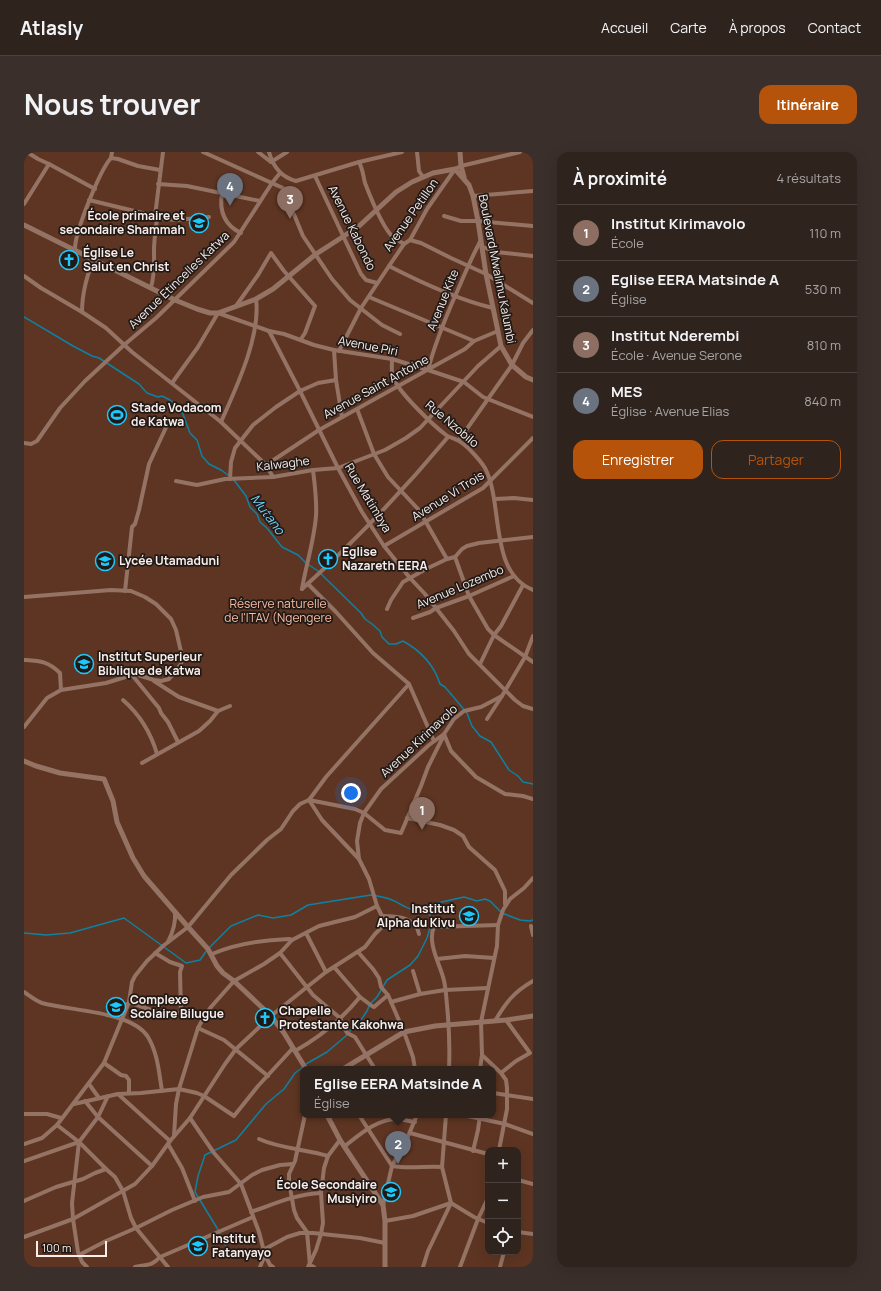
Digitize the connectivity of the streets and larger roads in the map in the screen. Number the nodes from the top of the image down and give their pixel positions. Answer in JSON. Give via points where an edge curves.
{"nodes":[{"id":1,"x":27,"y":152,"type":"edge"},
{"id":2,"x":112,"y":152,"type":"edge"},
{"id":3,"x":163,"y":152,"type":"edge"},
{"id":4,"x":203,"y":152,"type":"edge"},
{"id":5,"x":258,"y":152,"type":"edge"},
{"id":6,"x":269,"y":152,"type":"edge"},
{"id":7,"x":287,"y":152,"type":"edge"},
{"id":8,"x":402,"y":152,"type":"edge"},
{"id":9,"x":417,"y":152,"type":"edge"},
{"id":10,"x":460,"y":152,"type":"edge"},
{"id":11,"x":520,"y":152,"type":"edge"},
{"id":12,"x":111,"y":158,"type":"junction"},
{"id":13,"x":272,"y":162,"type":"junction"},
{"id":14,"x":359,"y":162,"type":"junction"},
{"id":15,"x":49,"y":164,"type":"junction"},
{"id":16,"x":461,"y":166,"type":"junction"},
{"id":17,"x":455,"y":169,"type":"junction"},
{"id":18,"x":160,"y":170,"type":"junction"},
{"id":19,"x":280,"y":173,"type":"junction"},
{"id":20,"x":315,"y":176,"type":"junction"},
{"id":21,"x":423,"y":177,"type":"junction"},
{"id":22,"x":464,"y":178,"type":"junction"},
{"id":23,"x":272,"y":183,"type":"junction"},
{"id":24,"x":158,"y":184,"type":"junction"},
{"id":25,"x":95,"y":189,"type":"junction"},
{"id":26,"x":533,"y":191,"type":"edge"},
{"id":27,"x":222,"y":193,"type":"junction"},
{"id":28,"x":473,"y":196,"type":"junction"},
{"id":29,"x":89,"y":200,"type":"junction"},
{"id":30,"x":260,"y":201,"type":"junction"},
{"id":31,"x":24,"y":204,"type":"edge"},
{"id":32,"x":376,"y":209,"type":"junction"},
{"id":33,"x":444,"y":216,"type":"dead end"},
{"id":34,"x":156,"y":217,"type":"junction"},
{"id":35,"x":209,"y":217,"type":"dead end"},
{"id":36,"x":478,"y":221,"type":"junction"},
{"id":37,"x":24,"y":225,"type":"edge"},
{"id":38,"x":533,"y":226,"type":"edge"},
{"id":39,"x":241,"y":233,"type":"junction"},
{"id":40,"x":343,"y":236,"type":"junction"},
{"id":41,"x":410,"y":240,"type":"junction"},
{"id":42,"x":481,"y":240,"type":"junction"},
{"id":43,"x":404,"y":244,"type":"junction"},
{"id":44,"x":483,"y":247,"type":"junction"},
{"id":45,"x":75,"y":250,"type":"junction"},
{"id":46,"x":316,"y":254,"type":"junction"},
{"id":47,"x":533,"y":256,"type":"edge"},
{"id":48,"x":93,"y":259,"type":"junction"},
{"id":49,"x":468,"y":265,"type":"junction"},
{"id":50,"x":388,"y":266,"type":"junction"},
{"id":51,"x":486,"y":274,"type":"junction"},
{"id":52,"x":289,"y":275,"type":"junction"},
{"id":53,"x":24,"y":276,"type":"edge"},
{"id":54,"x":377,"y":284,"type":"junction"},
{"id":55,"x":151,"y":287,"type":"junction"},
{"id":56,"x":456,"y":295,"type":"junction"},
{"id":57,"x":369,"y":297,"type":"junction"},
{"id":58,"x":256,"y":299,"type":"junction"},
{"id":59,"x":175,"y":300,"type":"junction"},
{"id":60,"x":533,"y":302,"type":"edge"},
{"id":61,"x":236,"y":306,"type":"junction"},
{"id":62,"x":361,"y":308,"type":"junction"},
{"id":63,"x":493,"y":308,"type":"junction"},
{"id":64,"x":82,"y":312,"type":"junction"},
{"id":65,"x":218,"y":313,"type":"junction"},
{"id":66,"x":256,"y":327,"type":"junction"},
{"id":67,"x":442,"y":328,"type":"junction"},
{"id":68,"x":533,"y":330,"type":"edge"},
{"id":69,"x":269,"y":331,"type":"junction"},
{"id":70,"x":498,"y":331,"type":"junction"},
{"id":71,"x":400,"y":334,"type":"dead end"},
{"id":72,"x":301,"y":339,"type":"junction"},
{"id":73,"x":474,"y":341,"type":"junction"},
{"id":74,"x":124,"y":345,"type":"junction"},
{"id":75,"x":501,"y":346,"type":"junction"},
{"id":76,"x":334,"y":350,"type":"junction"},
{"id":77,"x":339,"y":351,"type":"junction"},
{"id":78,"x":392,"y":359,"type":"junction"},
{"id":79,"x":512,"y":365,"type":"junction"},
{"id":80,"x":428,"y":370,"type":"junction"},
{"id":81,"x":336,"y":380,"type":"junction"},
{"id":82,"x":533,"y":380,"type":"edge"},
{"id":83,"x":464,"y":382,"type":"junction"},
{"id":84,"x":172,"y":383,"type":"junction"},
{"id":85,"x":398,"y":386,"type":"junction"},
{"id":86,"x":300,"y":391,"type":"junction"},
{"id":87,"x":489,"y":399,"type":"junction"},
{"id":88,"x":356,"y":409,"type":"junction"},
{"id":89,"x":342,"y":417,"type":"junction"},
{"id":90,"x":533,"y":417,"type":"edge"},
{"id":91,"x":428,"y":420,"type":"junction"},
{"id":92,"x":169,"y":421,"type":"dead end"},
{"id":93,"x":221,"y":422,"type":"junction"},
{"id":94,"x":319,"y":430,"type":"junction"},
{"id":95,"x":448,"y":437,"type":"junction"},
{"id":96,"x":533,"y":438,"type":"edge"},
{"id":97,"x":458,"y":440,"type":"junction"},
{"id":98,"x":241,"y":441,"type":"junction"},
{"id":99,"x":24,"y":443,"type":"edge"},
{"id":100,"x":374,"y":454,"type":"junction"},
{"id":101,"x":266,"y":465,"type":"junction"},
{"id":102,"x":338,"y":468,"type":"junction"},
{"id":103,"x":314,"y":470,"type":"junction"},
{"id":104,"x":273,"y":477,"type":"junction"},
{"id":105,"x":230,"y":480,"type":"junction"},
{"id":106,"x":176,"y":481,"type":"dead end"},
{"id":107,"x":490,"y":483,"type":"junction"},
{"id":108,"x":401,"y":491,"type":"junction"},
{"id":109,"x":494,"y":499,"type":"junction"},
{"id":110,"x":533,"y":500,"type":"edge"},
{"id":111,"x":426,"y":521,"type":"junction"},
{"id":112,"x":370,"y":523,"type":"junction"},
{"id":113,"x":533,"y":537,"type":"edge"},
{"id":114,"x":500,"y":541,"type":"junction"},
{"id":115,"x":384,"y":546,"type":"junction"},
{"id":116,"x":455,"y":558,"type":"junction"},
{"id":117,"x":447,"y":559,"type":"junction"},
{"id":118,"x":514,"y":576,"type":"junction"},
{"id":119,"x":410,"y":578,"type":"junction"},
{"id":120,"x":308,"y":584,"type":"junction"},
{"id":121,"x":523,"y":585,"type":"junction"},
{"id":122,"x":533,"y":590,"type":"edge"},
{"id":123,"x":125,"y":591,"type":"junction"},
{"id":124,"x":469,"y":596,"type":"junction"},
{"id":125,"x":24,"y":597,"type":"edge"},
{"id":126,"x":436,"y":608,"type":"junction"},
{"id":127,"x":387,"y":609,"type":"dead end"},
{"id":128,"x":413,"y":618,"type":"dead end"},
{"id":129,"x":494,"y":635,"type":"junction"},
{"id":130,"x":533,"y":636,"type":"edge"},
{"id":131,"x":525,"y":657,"type":"junction"},
{"id":132,"x":24,"y":660,"type":"edge"},
{"id":133,"x":533,"y":662,"type":"edge"},
{"id":134,"x":480,"y":664,"type":"junction"},
{"id":135,"x":132,"y":675,"type":"junction"},
{"id":136,"x":154,"y":680,"type":"junction"},
{"id":137,"x":409,"y":684,"type":"junction"},
{"id":138,"x":61,"y":690,"type":"junction"},
{"id":139,"x":505,"y":690,"type":"junction"},
{"id":140,"x":502,"y":696,"type":"junction"},
{"id":141,"x":123,"y":700,"type":"dead end"},
{"id":142,"x":230,"y":706,"type":"dead end"},
{"id":143,"x":533,"y":709,"type":"edge"},
{"id":144,"x":218,"y":711,"type":"junction"},
{"id":145,"x":487,"y":719,"type":"dead end"},
{"id":146,"x":24,"y":727,"type":"edge"},
{"id":147,"x":444,"y":734,"type":"junction"},
{"id":148,"x":434,"y":741,"type":"junction"},
{"id":149,"x":178,"y":742,"type":"junction"},
{"id":150,"x":157,"y":754,"type":"junction"},
{"id":151,"x":24,"y":761,"type":"edge"},
{"id":152,"x":142,"y":763,"type":"dead end"},
{"id":153,"x":309,"y":800,"type":"junction"},
{"id":154,"x":533,"y":800,"type":"edge"},
{"id":155,"x":364,"y":813,"type":"junction"},
{"id":156,"x":407,"y":818,"type":"junction"},
{"id":157,"x":359,"y":859,"type":"junction"},
{"id":158,"x":533,"y":878,"type":"edge"},
{"id":159,"x":377,"y":906,"type":"junction"},
{"id":160,"x":504,"y":908,"type":"junction"},
{"id":161,"x":175,"y":911,"type":"junction"},
{"id":162,"x":382,"y":916,"type":"junction"},
{"id":163,"x":498,"y":925,"type":"junction"},
{"id":164,"x":531,"y":926,"type":"dead end"},
{"id":165,"x":188,"y":927,"type":"junction"},
{"id":166,"x":306,"y":933,"type":"junction"},
{"id":167,"x":420,"y":934,"type":"dead end"},
{"id":168,"x":533,"y":935,"type":"edge"},
{"id":169,"x":292,"y":940,"type":"junction"},
{"id":170,"x":168,"y":942,"type":"junction"},
{"id":171,"x":156,"y":952,"type":"junction"},
{"id":172,"x":358,"y":952,"type":"junction"},
{"id":173,"x":211,"y":953,"type":"junction"},
{"id":174,"x":280,"y":953,"type":"junction"},
{"id":175,"x":494,"y":958,"type":"junction"},
{"id":176,"x":437,"y":959,"type":"junction"},
{"id":177,"x":334,"y":967,"type":"junction"},
{"id":178,"x":413,"y":971,"type":"dead end"},
{"id":179,"x":326,"y":972,"type":"junction"},
{"id":180,"x":234,"y":981,"type":"junction"},
{"id":181,"x":533,"y":981,"type":"edge"},
{"id":182,"x":307,"y":987,"type":"junction"},
{"id":183,"x":488,"y":988,"type":"junction"},
{"id":184,"x":445,"y":990,"type":"junction"},
{"id":185,"x":24,"y":992,"type":"edge"},
{"id":186,"x":420,"y":994,"type":"junction"},
{"id":187,"x":388,"y":995,"type":"junction"},
{"id":188,"x":360,"y":997,"type":"junction"},
{"id":189,"x":128,"y":1002,"type":"junction"},
{"id":190,"x":391,"y":1002,"type":"junction"},
{"id":191,"x":180,"y":1013,"type":"junction"},
{"id":192,"x":107,"y":1015,"type":"junction"},
{"id":193,"x":271,"y":1016,"type":"junction"},
{"id":194,"x":533,"y":1016,"type":"edge"},
{"id":195,"x":204,"y":1017,"type":"junction"},
{"id":196,"x":340,"y":1018,"type":"junction"},
{"id":197,"x":122,"y":1019,"type":"junction"},
{"id":198,"x":506,"y":1020,"type":"junction"},
{"id":199,"x":495,"y":1021,"type":"junction"},
{"id":200,"x":481,"y":1022,"type":"junction"},
{"id":201,"x":449,"y":1025,"type":"junction"},
{"id":202,"x":198,"y":1028,"type":"junction"},
{"id":203,"x":404,"y":1032,"type":"junction"},
{"id":204,"x":294,"y":1049,"type":"junction"},
{"id":205,"x":236,"y":1050,"type":"junction"},
{"id":206,"x":367,"y":1054,"type":"junction"},
{"id":207,"x":482,"y":1056,"type":"junction"},
{"id":208,"x":104,"y":1063,"type":"junction"},
{"id":209,"x":304,"y":1066,"type":"edge"},
{"id":210,"x":348,"y":1066,"type":"edge"},
{"id":211,"x":373,"y":1066,"type":"edge"},
{"id":212,"x":414,"y":1066,"type":"edge"},
{"id":213,"x":449,"y":1066,"type":"edge"},
{"id":214,"x":480,"y":1066,"type":"edge"},
{"id":215,"x":493,"y":1066,"type":"edge"},
{"id":216,"x":496,"y":1069,"type":"edge"},
{"id":217,"x":501,"y":1073,"type":"junction"},
{"id":218,"x":268,"y":1076,"type":"junction"},
{"id":219,"x":89,"y":1084,"type":"junction"},
{"id":220,"x":179,"y":1089,"type":"junction"},
{"id":221,"x":162,"y":1091,"type":"junction"},
{"id":222,"x":129,"y":1093,"type":"junction"},
{"id":223,"x":118,"y":1094,"type":"junction"},
{"id":224,"x":496,"y":1094,"type":"edge"},
{"id":225,"x":108,"y":1096,"type":"junction"},
{"id":226,"x":204,"y":1096,"type":"junction"},
{"id":227,"x":508,"y":1096,"type":"junction"},
{"id":228,"x":99,"y":1098,"type":"junction"},
{"id":229,"x":533,"y":1099,"type":"edge"},
{"id":230,"x":85,"y":1101,"type":"junction"},
{"id":231,"x":74,"y":1104,"type":"junction"},
{"id":232,"x":24,"y":1114,"type":"edge"},
{"id":233,"x":98,"y":1117,"type":"junction"},
{"id":234,"x":62,"y":1118,"type":"junction"},
{"id":235,"x":190,"y":1118,"type":"junction"},
{"id":236,"x":304,"y":1118,"type":"edge"},
{"id":237,"x":329,"y":1118,"type":"edge"},
{"id":238,"x":361,"y":1118,"type":"edge"},
{"id":239,"x":394,"y":1118,"type":"edge"},
{"id":240,"x":401,"y":1118,"type":"edge"},
{"id":241,"x":416,"y":1118,"type":"edge"},
{"id":242,"x":446,"y":1118,"type":"edge"},
{"id":243,"x":480,"y":1118,"type":"edge"},
{"id":244,"x":484,"y":1118,"type":"edge"},
{"id":245,"x":415,"y":1122,"type":"junction"},
{"id":246,"x":505,"y":1124,"type":"junction"},
{"id":247,"x":57,"y":1125,"type":"junction"},
{"id":248,"x":367,"y":1130,"type":"junction"},
{"id":249,"x":410,"y":1133,"type":"junction"},
{"id":250,"x":533,"y":1134,"type":"edge"},
{"id":251,"x":174,"y":1136,"type":"junction"},
{"id":252,"x":259,"y":1139,"type":"dead end"},
{"id":253,"x":340,"y":1140,"type":"junction"},
{"id":254,"x":78,"y":1142,"type":"junction"},
{"id":255,"x":169,"y":1142,"type":"junction"},
{"id":256,"x":444,"y":1142,"type":"junction"},
{"id":257,"x":24,"y":1144,"type":"edge"},
{"id":258,"x":345,"y":1146,"type":"junction"},
{"id":259,"x":500,"y":1147,"type":"edge"},
{"id":260,"x":298,"y":1149,"type":"junction"},
{"id":261,"x":472,"y":1151,"type":"junction"},
{"id":262,"x":485,"y":1153,"type":"edge"},
{"id":263,"x":328,"y":1156,"type":"junction"},
{"id":264,"x":24,"y":1161,"type":"edge"},
{"id":265,"x":293,"y":1164,"type":"junction"},
{"id":266,"x":152,"y":1166,"type":"junction"},
{"id":267,"x":392,"y":1166,"type":"junction"},
{"id":268,"x":442,"y":1167,"type":"junction"},
{"id":269,"x":106,"y":1169,"type":"junction"},
{"id":270,"x":74,"y":1182,"type":"junction"},
{"id":271,"x":521,"y":1182,"type":"edge"},
{"id":272,"x":241,"y":1184,"type":"junction"},
{"id":273,"x":533,"y":1184,"type":"edge"},
{"id":274,"x":123,"y":1191,"type":"junction"},
{"id":275,"x":321,"y":1193,"type":"junction"},
{"id":276,"x":292,"y":1198,"type":"junction"},
{"id":277,"x":199,"y":1199,"type":"junction"},
{"id":278,"x":24,"y":1201,"type":"edge"},
{"id":279,"x":451,"y":1203,"type":"junction"},
{"id":280,"x":485,"y":1204,"type":"edge"},
{"id":281,"x":383,"y":1205,"type":"junction"},
{"id":282,"x":251,"y":1212,"type":"junction"},
{"id":283,"x":253,"y":1217,"type":"junction"},
{"id":284,"x":73,"y":1219,"type":"junction"},
{"id":285,"x":478,"y":1219,"type":"junction"},
{"id":286,"x":385,"y":1221,"type":"junction"},
{"id":287,"x":485,"y":1222,"type":"edge"},
{"id":288,"x":136,"y":1228,"type":"junction"},
{"id":289,"x":307,"y":1232,"type":"junction"},
{"id":290,"x":521,"y":1232,"type":"edge"},
{"id":291,"x":321,"y":1234,"type":"junction"},
{"id":292,"x":533,"y":1234,"type":"edge"},
{"id":293,"x":24,"y":1237,"type":"edge"},
{"id":294,"x":385,"y":1242,"type":"junction"},
{"id":295,"x":263,"y":1250,"type":"junction"},
{"id":296,"x":79,"y":1255,"type":"junction"},
{"id":297,"x":265,"y":1255,"type":"junction"},
{"id":298,"x":503,"y":1255,"type":"edge"},
{"id":299,"x":160,"y":1257,"type":"junction"},
{"id":300,"x":310,"y":1266,"type":"edge"},
{"id":301,"x":87,"y":1267,"type":"edge"},
{"id":302,"x":135,"y":1267,"type":"edge"},
{"id":303,"x":168,"y":1267,"type":"edge"},
{"id":304,"x":260,"y":1267,"type":"edge"},
{"id":305,"x":272,"y":1267,"type":"edge"},
{"id":306,"x":385,"y":1267,"type":"edge"},
{"id":307,"x":423,"y":1267,"type":"edge"},
{"id":308,"x":460,"y":1267,"type":"edge"},
{"id":309,"x":500,"y":1267,"type":"edge"}],
"edges":[{"from":1,"to":15,"type":"street"},
{"from":2,"to":12,"type":"street"},
{"from":3,"to":18,"type":"street"},
{"from":4,"to":23,"type":"street"},
{"from":5,"to":13,"type":"street"},
{"from":6,"to":13,"type":"street"},
{"from":7,"to":13,"type":"street"},
{"from":8,"to":14,"type":"street"},
{"from":9,"to":21,"type":"street"},
{"from":10,"to":16,"type":"street"},
{"from":11,"to":16,"type":"street","name":"Avenue Petillon"},
{"from":12,"to":18,"type":"street"},
{"from":12,"to":25,"type":"street"},
{"from":13,"to":19,"type":"street"},
{"from":14,"to":20,"type":"street"},
{"from":14,"to":32,"type":"street"},
{"from":15,"to":25,"type":"street"},
{"from":15,"to":31,"type":"street"},
{"from":16,"to":17,"type":"street","name":"Avenue Petillon"},
{"from":16,"to":22,"type":"street"},
{"from":17,"to":21,"type":"street"},
{"from":17,"to":22,"type":"street","name":"Boulevard Mwalimu Kalumbi"},
{"from":17,"to":41,"type":"street","name":"Avenue Petillon","via":[[427,209]]},
{"from":18,"to":24,"type":"street"},
{"from":19,"to":20,"type":"street","via":[[296,181]]},
{"from":19,"to":23,"type":"street","name":"Avenue Etincelles Katwa"},
{"from":20,"to":40,"type":"street","name":"Avenue Kabondo"},
{"from":21,"to":32,"type":"street","via":[[396,192]]},
{"from":22,"to":28,"type":"street","name":"Boulevard Mwalimu Kalumbi"},
{"from":23,"to":30,"type":"street","name":"Avenue Etincelles Katwa"},
{"from":23,"to":46,"type":"street","via":[[283,188],[303,236]]},
{"from":24,"to":27,"type":"street","via":[[187,186]]},
{"from":24,"to":34,"type":"street"},
{"from":25,"to":29,"type":"street"},
{"from":26,"to":28,"type":"street"},
{"from":27,"to":30,"type":"street"},
{"from":27,"to":39,"type":"street","via":[[221,209],[224,218],[234,230]]},
{"from":28,"to":36,"type":"street","name":"Boulevard Mwalimu Kalumbi"},
{"from":29,"to":34,"type":"street"},
{"from":29,"to":45,"type":"street","via":[[76,239]]},
{"from":30,"to":39,"type":"street","name":"Avenue Etincelles Katwa"},
{"from":32,"to":40,"type":"street","via":[[358,227]]},
{"from":32,"to":43,"type":"street","via":[[393,238]]},
{"from":33,"to":36,"type":"street","via":[[461,221]]},
{"from":34,"to":35,"type":"street","via":[[176,220]]},
{"from":34,"to":55,"type":"street","via":[[155,267]]},
{"from":36,"to":38,"type":"street"},
{"from":36,"to":42,"type":"street","name":"Boulevard Mwalimu Kalumbi"},
{"from":37,"to":45,"type":"street"},
{"from":39,"to":59,"type":"street","name":"Avenue Etincelles Katwa","via":[[221,257]]},
{"from":40,"to":46,"type":"street"},
{"from":40,"to":54,"type":"street","name":"Avenue Kabondo","via":[[361,274],[366,280]]},
{"from":41,"to":43,"type":"street","name":"Avenue Petillon"},
{"from":41,"to":49,"type":"street"},
{"from":42,"to":44,"type":"street","name":"Boulevard Mwalimu Kalumbi"},
{"from":42,"to":49,"type":"street","name":"Avenue Kite"},
{"from":43,"to":50,"type":"street","name":"Avenue Petillon"},
{"from":44,"to":47,"type":"street","via":[[496,252]]},
{"from":44,"to":51,"type":"street","name":"Boulevard Mwalimu Kalumbi"},
{"from":45,"to":48,"type":"street"},
{"from":46,"to":52,"type":"street"},
{"from":46,"to":62,"type":"street","via":[[350,300]]},
{"from":48,"to":55,"type":"street"},
{"from":48,"to":64,"type":"street","via":[[86,279]]},
{"from":49,"to":51,"type":"street"},
{"from":49,"to":56,"type":"street","name":"Avenue Kite"},
{"from":50,"to":54,"type":"street","name":"Avenue Petillon"},
{"from":50,"to":56,"type":"street"},
{"from":51,"to":60,"type":"street"},
{"from":51,"to":63,"type":"street","name":"Boulevard Mwalimu Kalumbi"},
{"from":52,"to":58,"type":"street"},
{"from":52,"to":61,"type":"street","via":[[271,253]]},
{"from":52,"to":72,"type":"street","via":[[315,306]]},
{"from":53,"to":64,"type":"street"},
{"from":54,"to":57,"type":"street","name":"Avenue Petillon"},
{"from":55,"to":59,"type":"street"},
{"from":56,"to":63,"type":"street"},
{"from":56,"to":67,"type":"street","name":"Avenue Kite"},
{"from":57,"to":62,"type":"street","name":"Avenue Petillon"},
{"from":57,"to":67,"type":"street"},
{"from":58,"to":61,"type":"street"},
{"from":58,"to":66,"type":"street"},
{"from":59,"to":65,"type":"street","via":[[210,313]]},
{"from":59,"to":74,"type":"street","name":"Avenue Etincelles Katwa"},
{"from":61,"to":65,"type":"street"},
{"from":62,"to":71,"type":"street","via":[[382,325]]},
{"from":62,"to":77,"type":"street","name":"Avenue Petillon"},
{"from":63,"to":70,"type":"street","name":"Boulevard Mwalimu Kalumbi"},
{"from":64,"to":74,"type":"street","via":[[106,328]]},
{"from":65,"to":66,"type":"street"},
{"from":65,"to":84,"type":"street"},
{"from":66,"to":69,"type":"street"},
{"from":66,"to":93,"type":"street"},
{"from":67,"to":73,"type":"street"},
{"from":67,"to":80,"type":"street","name":"Avenue Kite"},
{"from":68,"to":79,"type":"street"},
{"from":69,"to":72,"type":"street","name":"Avenue Piri"},
{"from":69,"to":86,"type":"street","name":"Rue Matimbya"},
{"from":70,"to":73,"type":"street","name":"Avenue Saint Antoine"},
{"from":70,"to":75,"type":"street","name":"Boulevard Mwalimu Kalumbi"},
{"from":72,"to":76,"type":"street","name":"Avenue Piri"},
{"from":73,"to":80,"type":"street","name":"Avenue Saint Antoine"},
{"from":74,"to":84,"type":"street"},
{"from":74,"to":99,"type":"street","name":"Avenue Etincelles Katwa","via":[[60,408],[37,441],[31,444]]},
{"from":75,"to":79,"type":"street","name":"Boulevard Mwalimu Kalumbi"},
{"from":75,"to":83,"type":"street","name":"Kalwaghe"},
{"from":76,"to":77,"type":"street","name":"Avenue Piri"},
{"from":76,"to":81,"type":"street"},
{"from":77,"to":78,"type":"street","name":"Avenue Piri"},
{"from":78,"to":80,"type":"street","name":"Avenue Piri"},
{"from":78,"to":85,"type":"street","name":"Rue Nzobilo","via":[[393,377]]},
{"from":79,"to":82,"type":"street","name":"Boulevard Mwalimu Kalumbi"},
{"from":79,"to":87,"type":"street"},
{"from":80,"to":83,"type":"street","name":"Avenue Piri"},
{"from":80,"to":85,"type":"street","name":"Avenue Saint Antoine"},
{"from":81,"to":86,"type":"street","via":[[318,383]]},
{"from":81,"to":89,"type":"street"},
{"from":83,"to":87,"type":"street","name":"Avenue Piri"},
{"from":83,"to":91,"type":"street","name":"Kalwaghe"},
{"from":84,"to":93,"type":"street"},
{"from":85,"to":88,"type":"street","name":"Avenue Saint Antoine"},
{"from":85,"to":91,"type":"street","name":"Rue Nzobilo"},
{"from":86,"to":94,"type":"street","name":"Rue Matimbya"},
{"from":86,"to":98,"type":"street","via":[[253,425]]},
{"from":87,"to":90,"type":"street","name":"Avenue Piri"},
{"from":87,"to":97,"type":"street"},
{"from":88,"to":89,"type":"street","name":"Avenue Saint Antoine"},
{"from":88,"to":100,"type":"street"},
{"from":89,"to":94,"type":"street","name":"Avenue Saint Antoine"},
{"from":91,"to":95,"type":"street","name":"Rue Nzobilo"},
{"from":91,"to":100,"type":"street","name":"Kalwaghe","via":[[406,438]]},
{"from":92,"to":123,"type":"street","via":[[149,464],[139,510],[132,527]]},
{"from":93,"to":98,"type":"street"},
{"from":94,"to":101,"type":"street","name":"Avenue Saint Antoine"},
{"from":94,"to":102,"type":"street","name":"Rue Matimbya"},
{"from":95,"to":97,"type":"street","name":"Rue Nzobilo"},
{"from":95,"to":108,"type":"street"},
{"from":96,"to":107,"type":"street","name":"Avenue Vi Trois"},
{"from":97,"to":107,"type":"street","name":"Rue Nzobilo","via":[[480,461]]},
{"from":98,"to":101,"type":"street"},
{"from":98,"to":105,"type":"street","via":[[235,448],[231,462]]},
{"from":100,"to":102,"type":"street","name":"Kalwaghe"},
{"from":100,"to":108,"type":"street","via":[[388,477]]},
{"from":101,"to":104,"type":"street"},
{"from":102,"to":103,"type":"street","name":"Kalwaghe"},
{"from":102,"to":112,"type":"street","name":"Rue Matimbya"},
{"from":103,"to":104,"type":"street","name":"Kalwaghe"},
{"from":103,"to":120,"type":"street","via":[[316,516],[302,589]]},
{"from":104,"to":105,"type":"street","name":"Kalwaghe"},
{"from":105,"to":106,"type":"street","name":"Kalwaghe","via":[[197,485]]},
{"from":107,"to":109,"type":"street","name":"Rue Nzobilo"},
{"from":107,"to":111,"type":"street","name":"Avenue Vi Trois"},
{"from":108,"to":111,"type":"street"},
{"from":108,"to":112,"type":"street"},
{"from":109,"to":110,"type":"street"},
{"from":109,"to":114,"type":"street","name":"Rue Nzobilo"},
{"from":111,"to":115,"type":"street","name":"Avenue Vi Trois"},
{"from":111,"to":117,"type":"street"},
{"from":112,"to":115,"type":"street","name":"Rue Matimbya"},
{"from":112,"to":120,"type":"street"},
{"from":113,"to":114,"type":"street"},
{"from":114,"to":116,"type":"street","via":[[467,546]]},
{"from":114,"to":118,"type":"street","name":"Rue Nzobilo","via":[[506,563]]},
{"from":115,"to":119,"type":"street","name":"Rue Matimbya"},
{"from":116,"to":117,"type":"street"},
{"from":116,"to":124,"type":"street"},
{"from":117,"to":119,"type":"street"},
{"from":118,"to":121,"type":"street","name":"Rue Nzobilo"},
{"from":118,"to":124,"type":"street","name":"Avenue Lozembo"},
{"from":119,"to":126,"type":"street","name":"Rue Matimbya"},
{"from":119,"to":127,"type":"street","via":[[403,582]]},
{"from":120,"to":137,"type":"street","via":[[373,654]]},
{"from":121,"to":122,"type":"street","name":"Rue Nzobilo"},
{"from":121,"to":129,"type":"street"},
{"from":123,"to":125,"type":"street"},
{"from":123,"to":136,"type":"street","via":[[131,591],[156,604],[171,619],[176,630],[182,656],[181,664],[169,679]]},
{"from":124,"to":126,"type":"street","name":"Avenue Lozembo"},
{"from":124,"to":129,"type":"street"},
{"from":126,"to":128,"type":"street","name":"Avenue Lozembo"},
{"from":126,"to":134,"type":"street","name":"Rue Matimbya","via":[[469,654]]},
{"from":129,"to":131,"type":"street"},
{"from":129,"to":134,"type":"street"},
{"from":130,"to":131,"type":"street"},
{"from":131,"to":133,"type":"street"},
{"from":131,"to":139,"type":"street"},
{"from":132,"to":138,"type":"street","via":[[44,661],[54,667],[60,673]]},
{"from":134,"to":139,"type":"street","name":"Rue Matimbya"},
{"from":135,"to":136,"type":"street"},
{"from":135,"to":138,"type":"street","via":[[106,683]]},
{"from":135,"to":149,"type":"street","via":[[159,708]]},
{"from":136,"to":144,"type":"street","via":[[179,697]]},
{"from":137,"to":148,"type":"street"},
{"from":137,"to":153,"type":"street","via":[[326,777]]},
{"from":138,"to":146,"type":"street","via":[[47,698]]},
{"from":139,"to":140,"type":"street"},
{"from":139,"to":143,"type":"street","name":"Rue Matimbya","via":[[523,706]]},
{"from":140,"to":145,"type":"street"},
{"from":140,"to":147,"type":"street","name":"Avenue Kirimavolo","via":[[481,707],[464,711],[454,718]]},
{"from":141,"to":150,"type":"street","via":[[141,719]]},
{"from":142,"to":144,"type":"street"},
{"from":144,"to":149,"type":"street","via":[[199,731]]},
{"from":147,"to":148,"type":"street","name":"Avenue Kirimavolo"},
{"from":147,"to":154,"type":"street","via":[[451,751],[476,777],[505,794]]},
{"from":147,"to":156,"type":"street"},
{"from":148,"to":155,"type":"street","name":"Avenue Kirimavolo","via":[[381,790]]},
{"from":149,"to":150,"type":"street"},
{"from":150,"to":152,"type":"street"},
{"from":151,"to":161,"type":"street","via":[[60,773],[104,779],[113,801],[117,822],[132,858]]},
{"from":153,"to":155,"type":"street"},
{"from":153,"to":157,"type":"street","via":[[322,820]]},
{"from":153,"to":165,"type":"street","via":[[300,804],[281,828],[231,875]]},
{"from":155,"to":156,"type":"street","via":[[384,830],[401,833]]},
{"from":155,"to":157,"type":"street","name":"Avenue Kirimavolo","via":[[357,842]]},
{"from":156,"to":160,"type":"street","via":[[440,825],[463,836],[469,847],[495,870],[506,892]]},
{"from":157,"to":159,"type":"street","via":[[367,874]]},
{"from":158,"to":160,"type":"street"},
{"from":159,"to":162,"type":"street"},
{"from":159,"to":166,"type":"street","via":[[355,917],[320,926]]},
{"from":160,"to":163,"type":"street"},
{"from":161,"to":165,"type":"street"},
{"from":161,"to":170,"type":"street","via":[[176,920]]},
{"from":162,"to":167,"type":"street","via":[[404,918],[415,924]]},
{"from":162,"to":172,"type":"street","via":[[384,924]]},
{"from":163,"to":175,"type":"street"},
{"from":163,"to":176,"type":"street","via":[[434,927],[432,932]]},
{"from":164,"to":168,"type":"street"},
{"from":165,"to":170,"type":"street"},
{"from":165,"to":173,"type":"street"},
{"from":166,"to":169,"type":"street"},
{"from":166,"to":179,"type":"street"},
{"from":169,"to":173,"type":"street","via":[[245,943]]},
{"from":169,"to":174,"type":"street"},
{"from":170,"to":171,"type":"street"},
{"from":171,"to":189,"type":"street","via":[[135,976]]},
{"from":171,"to":191,"type":"street","via":[[170,962],[182,966]]},
{"from":172,"to":177,"type":"street"},
{"from":172,"to":187,"type":"street","via":[[379,978],[381,987]]},
{"from":173,"to":180,"type":"street","via":[[216,966]]},
{"from":174,"to":180,"type":"street"},
{"from":174,"to":182,"type":"street"},
{"from":175,"to":176,"type":"street","via":[[465,956]]},
{"from":175,"to":183,"type":"street"},
{"from":176,"to":184,"type":"street","via":[[444,978]]},
{"from":177,"to":179,"type":"street"},
{"from":177,"to":188,"type":"street"},
{"from":178,"to":186,"type":"street"},
{"from":179,"to":182,"type":"street"},
{"from":180,"to":193,"type":"street"},
{"from":180,"to":195,"type":"street"},
{"from":181,"to":199,"type":"street","via":[[511,996]]},
{"from":182,"to":193,"type":"street"},
{"from":182,"to":196,"type":"street","via":[[321,1003]]},
{"from":183,"to":184,"type":"street"},
{"from":183,"to":200,"type":"street"},
{"from":184,"to":186,"type":"street"},
{"from":184,"to":201,"type":"street"},
{"from":185,"to":192,"type":"street","via":[[41,1003]]},
{"from":186,"to":190,"type":"street"},
{"from":187,"to":188,"type":"street","via":[[374,1007]]},
{"from":187,"to":190,"type":"street"},
{"from":188,"to":196,"type":"street"},
{"from":189,"to":191,"type":"street","via":[[159,1013]]},
{"from":189,"to":192,"type":"street","via":[[123,1008]]},
{"from":189,"to":197,"type":"street"},
{"from":190,"to":203,"type":"street"},
{"from":191,"to":195,"type":"street"},
{"from":192,"to":197,"type":"street"},
{"from":193,"to":204,"type":"street"},
{"from":193,"to":205,"type":"street"},
{"from":194,"to":198,"type":"street"},
{"from":195,"to":202,"type":"street"},
{"from":196,"to":204,"type":"street","via":[[320,1036]]},
{"from":196,"to":206,"type":"street","via":[[348,1033],[355,1036]]},
{"from":197,"to":208,"type":"street"},
{"from":197,"to":221,"type":"street","via":[[139,1027],[148,1037],[157,1059]]},
{"from":198,"to":199,"type":"street"},
{"from":198,"to":217,"type":"street","via":[[530,1053]]},
{"from":199,"to":200,"type":"street"},
{"from":200,"to":201,"type":"street"},
{"from":200,"to":207,"type":"street"},
{"from":201,"to":203,"type":"street"},
{"from":201,"to":213,"type":"street"},
{"from":202,"to":205,"type":"street","via":[[224,1040]]},
{"from":202,"to":220,"type":"street"},
{"from":203,"to":206,"type":"street"},
{"from":203,"to":212,"type":"street"},
{"from":204,"to":209,"type":"street"},
{"from":204,"to":218,"type":"street"},
{"from":205,"to":218,"type":"street"},
{"from":205,"to":226,"type":"street"},
{"from":206,"to":210,"type":"street"},
{"from":206,"to":211,"type":"street"},
{"from":207,"to":214,"type":"street"},
{"from":207,"to":215,"type":"street"},
{"from":208,"to":219,"type":"street"},
{"from":208,"to":222,"type":"street","via":[[126,1076],[129,1080]]},
{"from":216,"to":217,"type":"street"},
{"from":217,"to":227,"type":"street","via":[[506,1080]]},
{"from":218,"to":226,"type":"street","via":[[234,1116]]},
{"from":219,"to":228,"type":"street"},
{"from":219,"to":231,"type":"street"},
{"from":220,"to":221,"type":"street"},
{"from":220,"to":226,"type":"street"},
{"from":220,"to":251,"type":"street"},
{"from":221,"to":222,"type":"street"},
{"from":222,"to":223,"type":"street"},
{"from":223,"to":225,"type":"street"},
{"from":223,"to":255,"type":"street"},
{"from":224,"to":227,"type":"street"},
{"from":225,"to":228,"type":"street"},
{"from":225,"to":233,"type":"street"},
{"from":226,"to":235,"type":"street"},
{"from":227,"to":229,"type":"street"},
{"from":227,"to":246,"type":"street"},
{"from":228,"to":230,"type":"street"},
{"from":230,"to":231,"type":"street"},
{"from":230,"to":233,"type":"street"},
{"from":231,"to":234,"type":"street"},
{"from":232,"to":234,"type":"street","via":[[47,1114]]},
{"from":233,"to":254,"type":"street"},
{"from":233,"to":266,"type":"street"},
{"from":234,"to":247,"type":"street"},
{"from":235,"to":251,"type":"street"},
{"from":235,"to":272,"type":"street","via":[[214,1153]]},
{"from":236,"to":260,"type":"street"},
{"from":237,"to":253,"type":"street"},
{"from":238,"to":248,"type":"street"},
{"from":239,"to":248,"type":"street"},
{"from":240,"to":245,"type":"street"},
{"from":241,"to":245,"type":"street"},
{"from":242,"to":256,"type":"street"},
{"from":243,"to":261,"type":"street"},
{"from":244,"to":246,"type":"street"},
{"from":245,"to":249,"type":"street"},
{"from":246,"to":250,"type":"street"},
{"from":246,"to":259,"type":"street"},
{"from":247,"to":254,"type":"street"},
{"from":247,"to":257,"type":"street","via":[[42,1138]]},
{"from":248,"to":258,"type":"street"},
{"from":248,"to":267,"type":"street"},
{"from":249,"to":256,"type":"street"},
{"from":249,"to":267,"type":"street"},
{"from":251,"to":255,"type":"street"},
{"from":252,"to":260,"type":"street"},
{"from":253,"to":258,"type":"street"},
{"from":253,"to":263,"type":"street"},
{"from":254,"to":264,"type":"street"},
{"from":254,"to":269,"type":"street"},
{"from":254,"to":270,"type":"street"},
{"from":255,"to":266,"type":"street"},
{"from":255,"to":277,"type":"street"},
{"from":256,"to":261,"type":"street"},
{"from":256,"to":268,"type":"street"},
{"from":258,"to":281,"type":"street"},
{"from":260,"to":263,"type":"street"},
{"from":260,"to":265,"type":"street"},
{"from":261,"to":262,"type":"street"},
{"from":263,"to":275,"type":"street"},
{"from":265,"to":272,"type":"street","via":[[262,1170]]},
{"from":265,"to":276,"type":"street","via":[[289,1182]]},
{"from":266,"to":274,"type":"street","via":[[135,1184]]},
{"from":267,"to":268,"type":"street"},
{"from":267,"to":281,"type":"street"},
{"from":268,"to":279,"type":"street"},
{"from":269,"to":270,"type":"street"},
{"from":269,"to":274,"type":"street","via":[[115,1177]]},
{"from":270,"to":278,"type":"street"},
{"from":270,"to":284,"type":"street"},
{"from":271,"to":273,"type":"street"},
{"from":272,"to":277,"type":"street","via":[[229,1192]]},
{"from":272,"to":282,"type":"street"},
{"from":274,"to":284,"type":"street"},
{"from":274,"to":288,"type":"street"},
{"from":275,"to":276,"type":"street"},
{"from":275,"to":291,"type":"street"},
{"from":276,"to":282,"type":"street"},
{"from":276,"to":289,"type":"street","via":[[297,1218]]},
{"from":277,"to":288,"type":"street"},
{"from":279,"to":285,"type":"street"},
{"from":279,"to":286,"type":"street","via":[[413,1216]]},
{"from":279,"to":307,"type":"street"},
{"from":280,"to":285,"type":"street"},
{"from":281,"to":286,"type":"street"},
{"from":282,"to":283,"type":"street"},
{"from":283,"to":295,"type":"street"},
{"from":283,"to":299,"type":"street"},
{"from":284,"to":293,"type":"street"},
{"from":284,"to":296,"type":"street"},
{"from":285,"to":287,"type":"street"},
{"from":285,"to":308,"type":"street"},
{"from":286,"to":294,"type":"street"},
{"from":288,"to":296,"type":"street"},
{"from":288,"to":299,"type":"street"},
{"from":289,"to":291,"type":"street"},
{"from":289,"to":295,"type":"street","via":[[287,1237]]},
{"from":289,"to":300,"type":"street"},
{"from":290,"to":292,"type":"street"},
{"from":291,"to":294,"type":"street"},
{"from":291,"to":300,"type":"street"},
{"from":294,"to":306,"type":"street"},
{"from":295,"to":297,"type":"street"},
{"from":296,"to":301,"type":"street"},
{"from":297,"to":304,"type":"street"},
{"from":297,"to":305,"type":"street"},
{"from":298,"to":309,"type":"street"},
{"from":299,"to":302,"type":"street","via":[[149,1265]]},
{"from":299,"to":303,"type":"street"}]}
